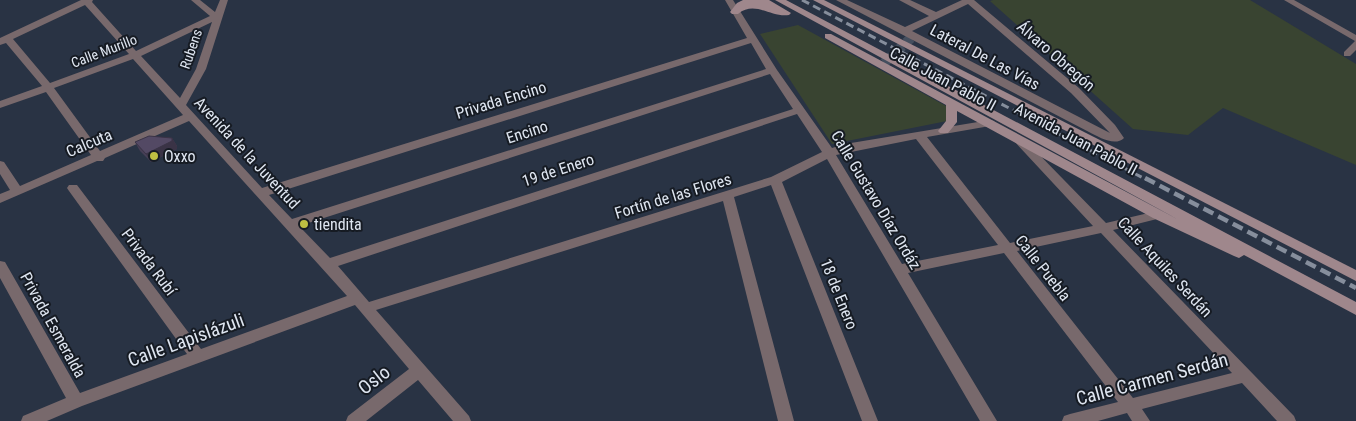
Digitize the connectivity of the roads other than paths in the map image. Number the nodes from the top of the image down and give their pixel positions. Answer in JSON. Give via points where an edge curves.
{"nodes":[{"id":1,"x":87,"y":0,"type":"edge"},
{"id":2,"x":195,"y":0,"type":"edge"},
{"id":3,"x":224,"y":0,"type":"edge"},
{"id":4,"x":729,"y":0,"type":"edge"},
{"id":5,"x":763,"y":0,"type":"edge"},
{"id":6,"x":779,"y":0,"type":"edge"},
{"id":7,"x":817,"y":0,"type":"edge"},
{"id":8,"x":840,"y":0,"type":"edge"},
{"id":9,"x":903,"y":0,"type":"edge"},
{"id":10,"x":969,"y":0,"type":"edge"},
{"id":11,"x":1290,"y":0,"type":"edge"},
{"id":12,"x":736,"y":12,"type":"junction"},
{"id":13,"x":935,"y":15,"type":"junction"},
{"id":14,"x":216,"y":17,"type":"junction"},
{"id":15,"x":909,"y":35,"type":"junction"},
{"id":16,"x":753,"y":39,"type":"junction"},
{"id":17,"x":1356,"y":39,"type":"edge"},
{"id":18,"x":4,"y":40,"type":"edge"},
{"id":19,"x":1356,"y":44,"type":"edge"},
{"id":20,"x":1347,"y":54,"type":"dead end"},
{"id":21,"x":135,"y":55,"type":"junction"},
{"id":22,"x":772,"y":70,"type":"junction"},
{"id":23,"x":48,"y":87,"type":"junction"},
{"id":24,"x":951,"y":102,"type":"junction"},
{"id":25,"x":0,"y":105,"type":"edge"},
{"id":26,"x":180,"y":105,"type":"junction"},
{"id":27,"x":800,"y":110,"type":"junction"},
{"id":28,"x":191,"y":116,"type":"junction"},
{"id":29,"x":990,"y":123,"type":"junction"},
{"id":30,"x":944,"y":131,"type":"junction"},
{"id":31,"x":919,"y":135,"type":"junction"},
{"id":32,"x":1017,"y":138,"type":"junction"},
{"id":33,"x":1117,"y":138,"type":"joint"},
{"id":34,"x":830,"y":153,"type":"junction"},
{"id":35,"x":98,"y":158,"type":"junction"},
{"id":36,"x":0,"y":165,"type":"edge"},
{"id":37,"x":775,"y":180,"type":"junction"},
{"id":38,"x":73,"y":188,"type":"dead end"},
{"id":39,"x":17,"y":191,"type":"junction"},
{"id":40,"x":260,"y":193,"type":"junction"},
{"id":41,"x":728,"y":196,"type":"junction"},
{"id":42,"x":0,"y":199,"type":"edge"},
{"id":43,"x":1157,"y":215,"type":"junction"},
{"id":44,"x":291,"y":224,"type":"junction"},
{"id":45,"x":1105,"y":228,"type":"junction"},
{"id":46,"x":1006,"y":248,"type":"junction"},
{"id":47,"x":1271,"y":263,"type":"junction"},
{"id":48,"x":328,"y":264,"type":"junction"},
{"id":49,"x":0,"y":266,"type":"edge"},
{"id":50,"x":899,"y":270,"type":"junction"},
{"id":51,"x":1356,"y":276,"type":"edge"},
{"id":52,"x":362,"y":303,"type":"junction"},
{"id":53,"x":1356,"y":308,"type":"edge"},
{"id":54,"x":198,"y":357,"type":"junction"},
{"id":55,"x":419,"y":370,"type":"junction"},
{"id":56,"x":1244,"y":376,"type":"junction"},
{"id":57,"x":76,"y":401,"type":"junction"},
{"id":58,"x":1129,"y":405,"type":"junction"},
{"id":59,"x":29,"y":421,"type":"edge"},
{"id":60,"x":354,"y":421,"type":"edge"},
{"id":61,"x":463,"y":421,"type":"edge"},
{"id":62,"x":786,"y":421,"type":"edge"},
{"id":63,"x":870,"y":421,"type":"edge"},
{"id":64,"x":989,"y":421,"type":"edge"},
{"id":65,"x":1070,"y":421,"type":"edge"},
{"id":66,"x":1142,"y":421,"type":"edge"},
{"id":67,"x":1288,"y":421,"type":"edge"}],
"edges":[{"from":1,"to":18,"type":"street"},
{"from":1,"to":21,"type":"street","name":"Avenida de la Juventud"},
{"from":2,"to":14,"type":"street"},
{"from":3,"to":14,"type":"street","name":"Rubens"},
{"from":4,"to":12,"type":"street","name":"Calle Gustavo Díaz Ordáz"},
{"from":5,"to":12,"type":"main road","via":[[742,3]]},
{"from":5,"to":24,"type":"main road","name":"Calle Juan Pablo II"},
{"from":6,"to":47,"type":"main road","name":"Avenida Juan Pablo II"},
{"from":7,"to":51,"type":"main road","name":"Avenida Juan Pablo II"},
{"from":8,"to":15,"type":"street","name":"Lateral De Las Vías"},
{"from":9,"to":13,"type":"street"},
{"from":10,"to":13,"type":"street"},
{"from":10,"to":33,"type":"street","name":"Álvaro Obregón","via":[[1081,96],[1112,127]]},
{"from":11,"to":17,"type":"street"},
{"from":12,"to":16,"type":"street","name":"Calle Gustavo Díaz Ordáz"},
{"from":13,"to":15,"type":"street"},
{"from":14,"to":21,"type":"street","name":"Calle Murillo"},
{"from":14,"to":26,"type":"street","name":"Rubens","via":[[201,69]]},
{"from":15,"to":33,"type":"street","name":"Lateral De Las Vías","via":[[1093,130]]},
{"from":16,"to":22,"type":"street","name":"Calle Gustavo Díaz Ordáz"},
{"from":16,"to":40,"type":"street","name":"Privada Encino"},
{"from":18,"to":23,"type":"street"},
{"from":19,"to":20,"type":"street"},
{"from":21,"to":23,"type":"street","name":"Calle Murillo"},
{"from":21,"to":26,"type":"street","name":"Avenida de la Juventud"},
{"from":22,"to":27,"type":"street","name":"Calle Gustavo Díaz Ordáz"},
{"from":22,"to":44,"type":"street","name":"Encino"},
{"from":23,"to":25,"type":"street","name":"Calle Murillo"},
{"from":23,"to":35,"type":"street"},
{"from":24,"to":29,"type":"main road","name":"Calle Juan Pablo II"},
{"from":24,"to":30,"type":"main road","via":[[952,122]]},
{"from":26,"to":28,"type":"street","name":"Avenida de la Juventud"},
{"from":27,"to":34,"type":"street","name":"Calle Gustavo Díaz Ordáz"},
{"from":27,"to":48,"type":"street","name":"19 de Enero"},
{"from":28,"to":35,"type":"street","name":"Calcuta"},
{"from":28,"to":40,"type":"street","name":"Avenida de la Juventud"},
{"from":29,"to":30,"type":"street","name":"Fortín de las Flores"},
{"from":29,"to":32,"type":"main road","name":"Calle Juan Pablo II"},
{"from":30,"to":31,"type":"street","name":"Fortín de las Flores"},
{"from":31,"to":34,"type":"street","name":"Fortín de las Flores"},
{"from":31,"to":46,"type":"street","name":"Calle Puebla"},
{"from":32,"to":43,"type":"main road","name":"Calle Juan Pablo II"},
{"from":32,"to":45,"type":"street","name":"Calle Aquiles Serdán"},
{"from":34,"to":37,"type":"street","name":"Fortín de las Flores"},
{"from":34,"to":50,"type":"street","name":"Calle Gustavo Díaz Ordáz"},
{"from":35,"to":39,"type":"street","name":"Calcuta"},
{"from":36,"to":39,"type":"street"},
{"from":37,"to":41,"type":"street","name":"Fortín de las Flores"},
{"from":37,"to":63,"type":"street","name":"18 de Enero"},
{"from":38,"to":54,"type":"street","name":"Privada Rubí"},
{"from":39,"to":42,"type":"street","name":"Calcuta"},
{"from":40,"to":44,"type":"street","name":"Avenida de la Juventud"},
{"from":41,"to":52,"type":"street","name":"Fortín de las Flores"},
{"from":41,"to":62,"type":"street"},
{"from":43,"to":45,"type":"street"},
{"from":43,"to":47,"type":"main road","name":"Calle Juan Pablo II","via":[[1217,244]]},
{"from":44,"to":48,"type":"street","name":"Avenida de la Juventud"},
{"from":45,"to":46,"type":"street"},
{"from":45,"to":56,"type":"street","name":"Calle Aquiles Serdán"},
{"from":46,"to":50,"type":"street"},
{"from":46,"to":58,"type":"street","name":"Calle Puebla"},
{"from":47,"to":53,"type":"main road","name":"Avenida Juan Pablo II"},
{"from":48,"to":52,"type":"street","name":"Avenida de la Juventud"},
{"from":49,"to":57,"type":"street","name":"Privada Esmeralda"},
{"from":50,"to":64,"type":"street","name":"Calle Gustavo Díaz Ordáz"},
{"from":52,"to":54,"type":"street","name":"Calle Lapislázuli"},
{"from":52,"to":55,"type":"street","name":"Avenida de la Juventud"},
{"from":54,"to":57,"type":"street","name":"Calle Lapislázuli"},
{"from":55,"to":60,"type":"street","name":"Oslo"},
{"from":55,"to":61,"type":"street","name":"Avenida de la Juventud"},
{"from":56,"to":58,"type":"street","name":"Calle Carmen Serdán"},
{"from":56,"to":67,"type":"street","name":"Calle Aquiles Serdán"},
{"from":57,"to":59,"type":"street","name":"Calle Lapislázuli"},
{"from":58,"to":65,"type":"street","name":"Calle Carmen Serdán"},
{"from":58,"to":66,"type":"street","name":"Calle Puebla"}]}
